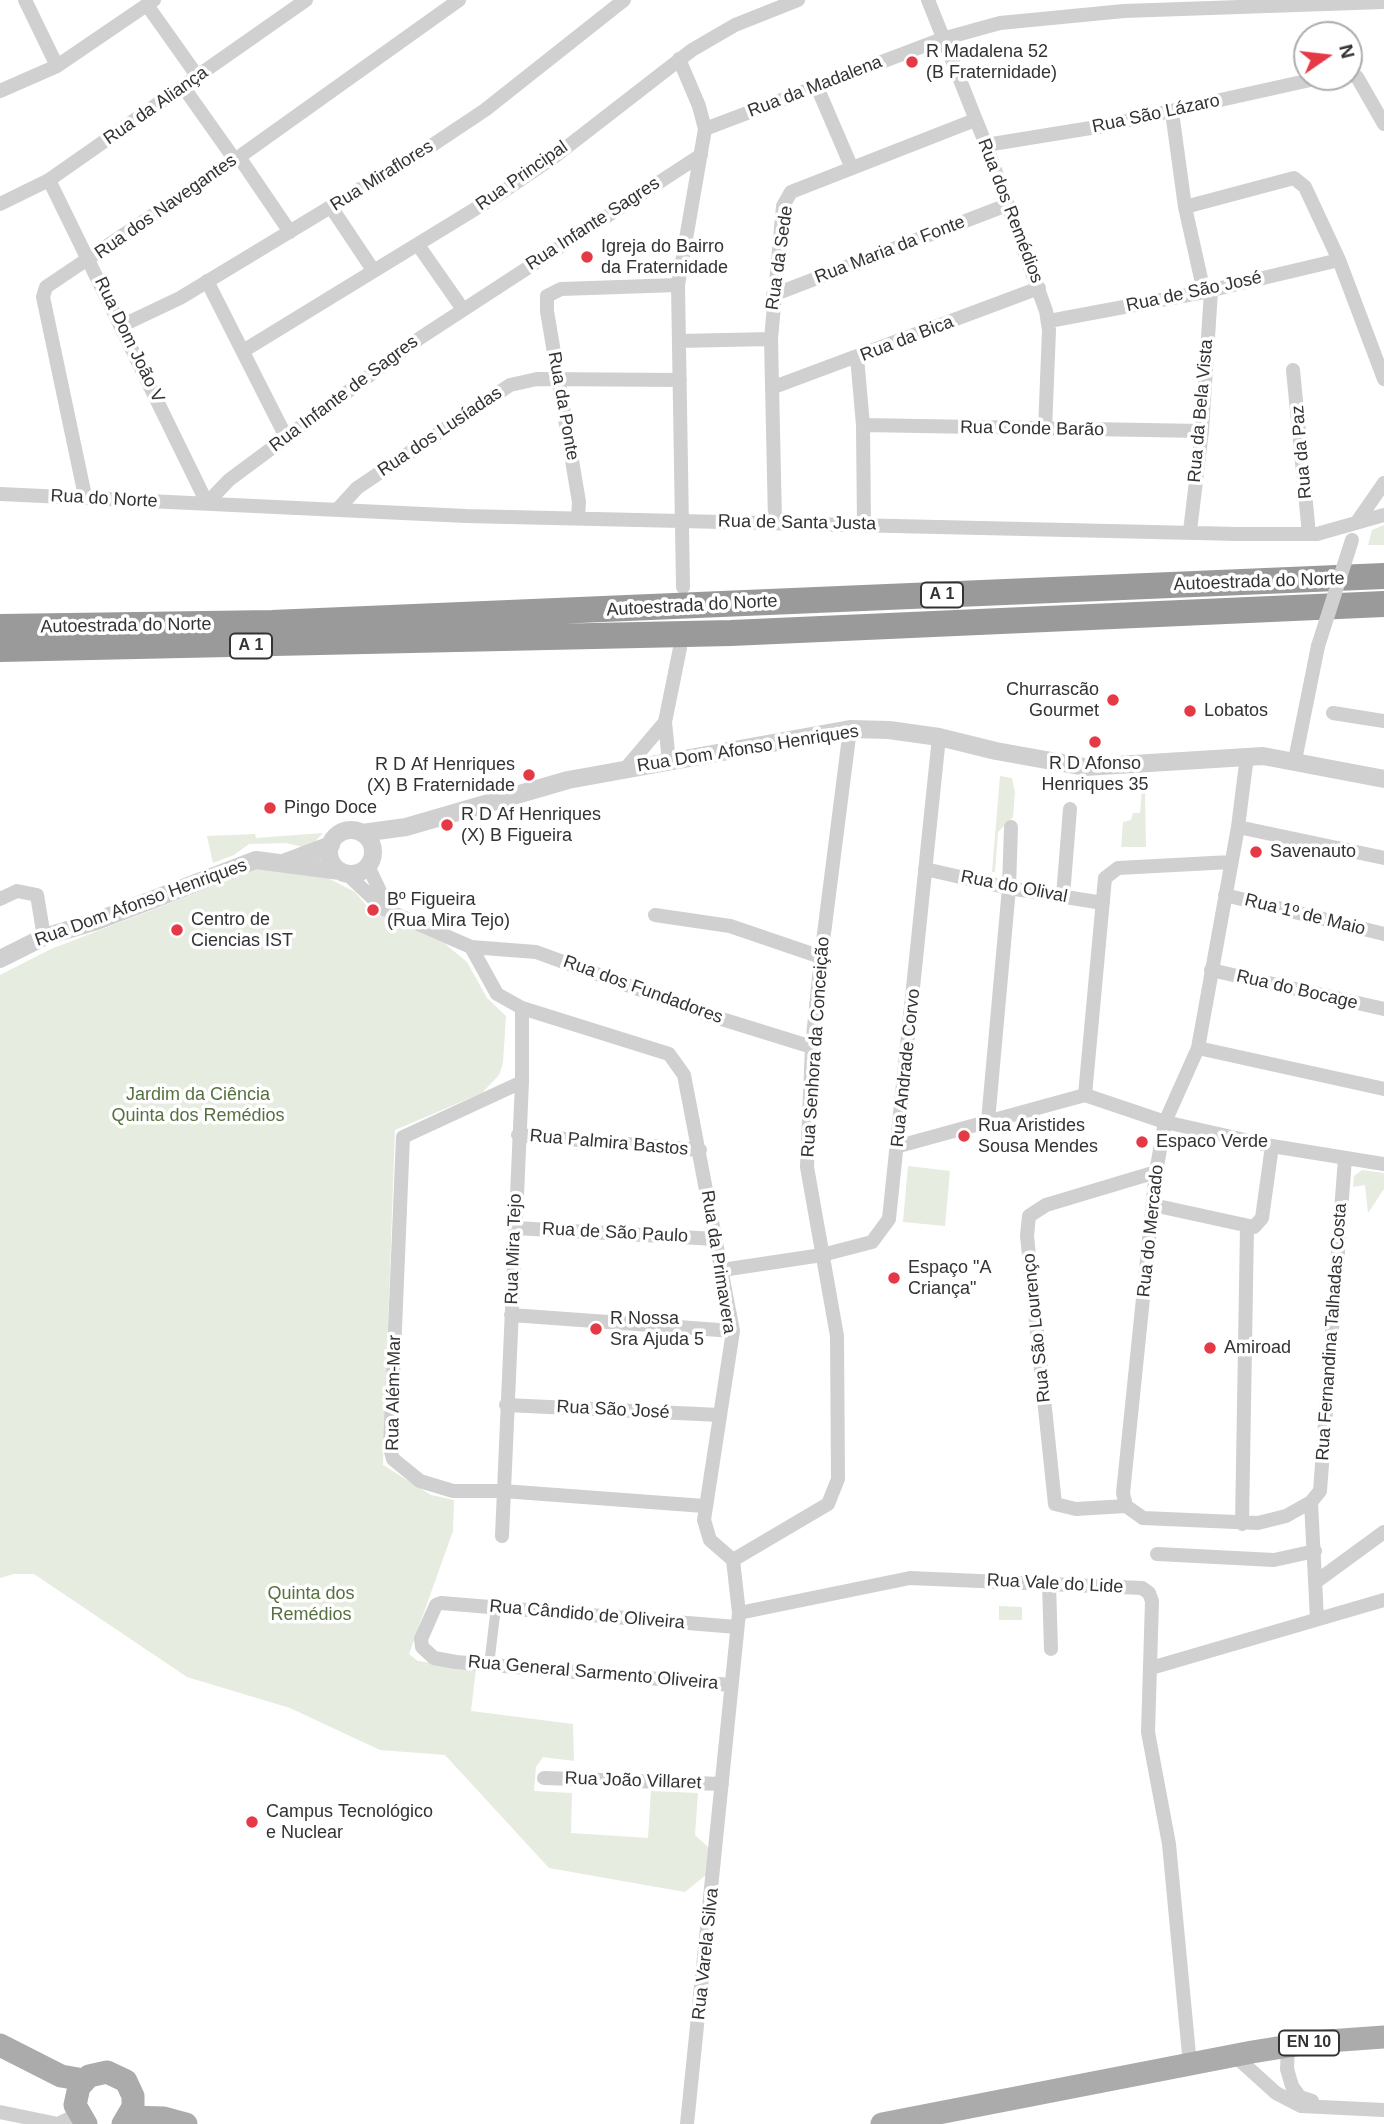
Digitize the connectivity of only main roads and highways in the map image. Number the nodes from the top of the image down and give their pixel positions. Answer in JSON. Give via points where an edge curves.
{"nodes":[{"id":1,"x":1384,"y":576,"type":"edge"},
{"id":2,"x":1384,"y":604,"type":"edge"},
{"id":3,"x":0,"y":627,"type":"edge"},
{"id":4,"x":0,"y":649,"type":"edge"},
{"id":5,"x":1384,"y":2037,"type":"edge"},
{"id":6,"x":0,"y":2045,"type":"edge"},
{"id":7,"x":81,"y":2103,"type":"edge"},
{"id":8,"x":129,"y":2112,"type":"edge"},
{"id":9,"x":175,"y":2121,"type":"edge"},
{"id":10,"x":882,"y":2124,"type":"edge"}],
"edges":[{"from":1,"to":3,"type":"highway","name":"Autoestrada do Norte","number":"A 1","via":[[352,620]]},
{"from":2,"to":4,"type":"highway","name":"Autoestrada do Norte","number":"A 1","via":[[731,632]]},
{"from":5,"to":10,"type":"main road","number":"EN 10","via":[[1287,2046]]},
{"from":6,"to":7,"type":"main road","via":[[61,2076]]},
{"from":7,"to":8,"type":"main road","via":[[96,2073],[117,2075],[126,2081]]},
{"from":8,"to":9,"type":"main road"}]}
